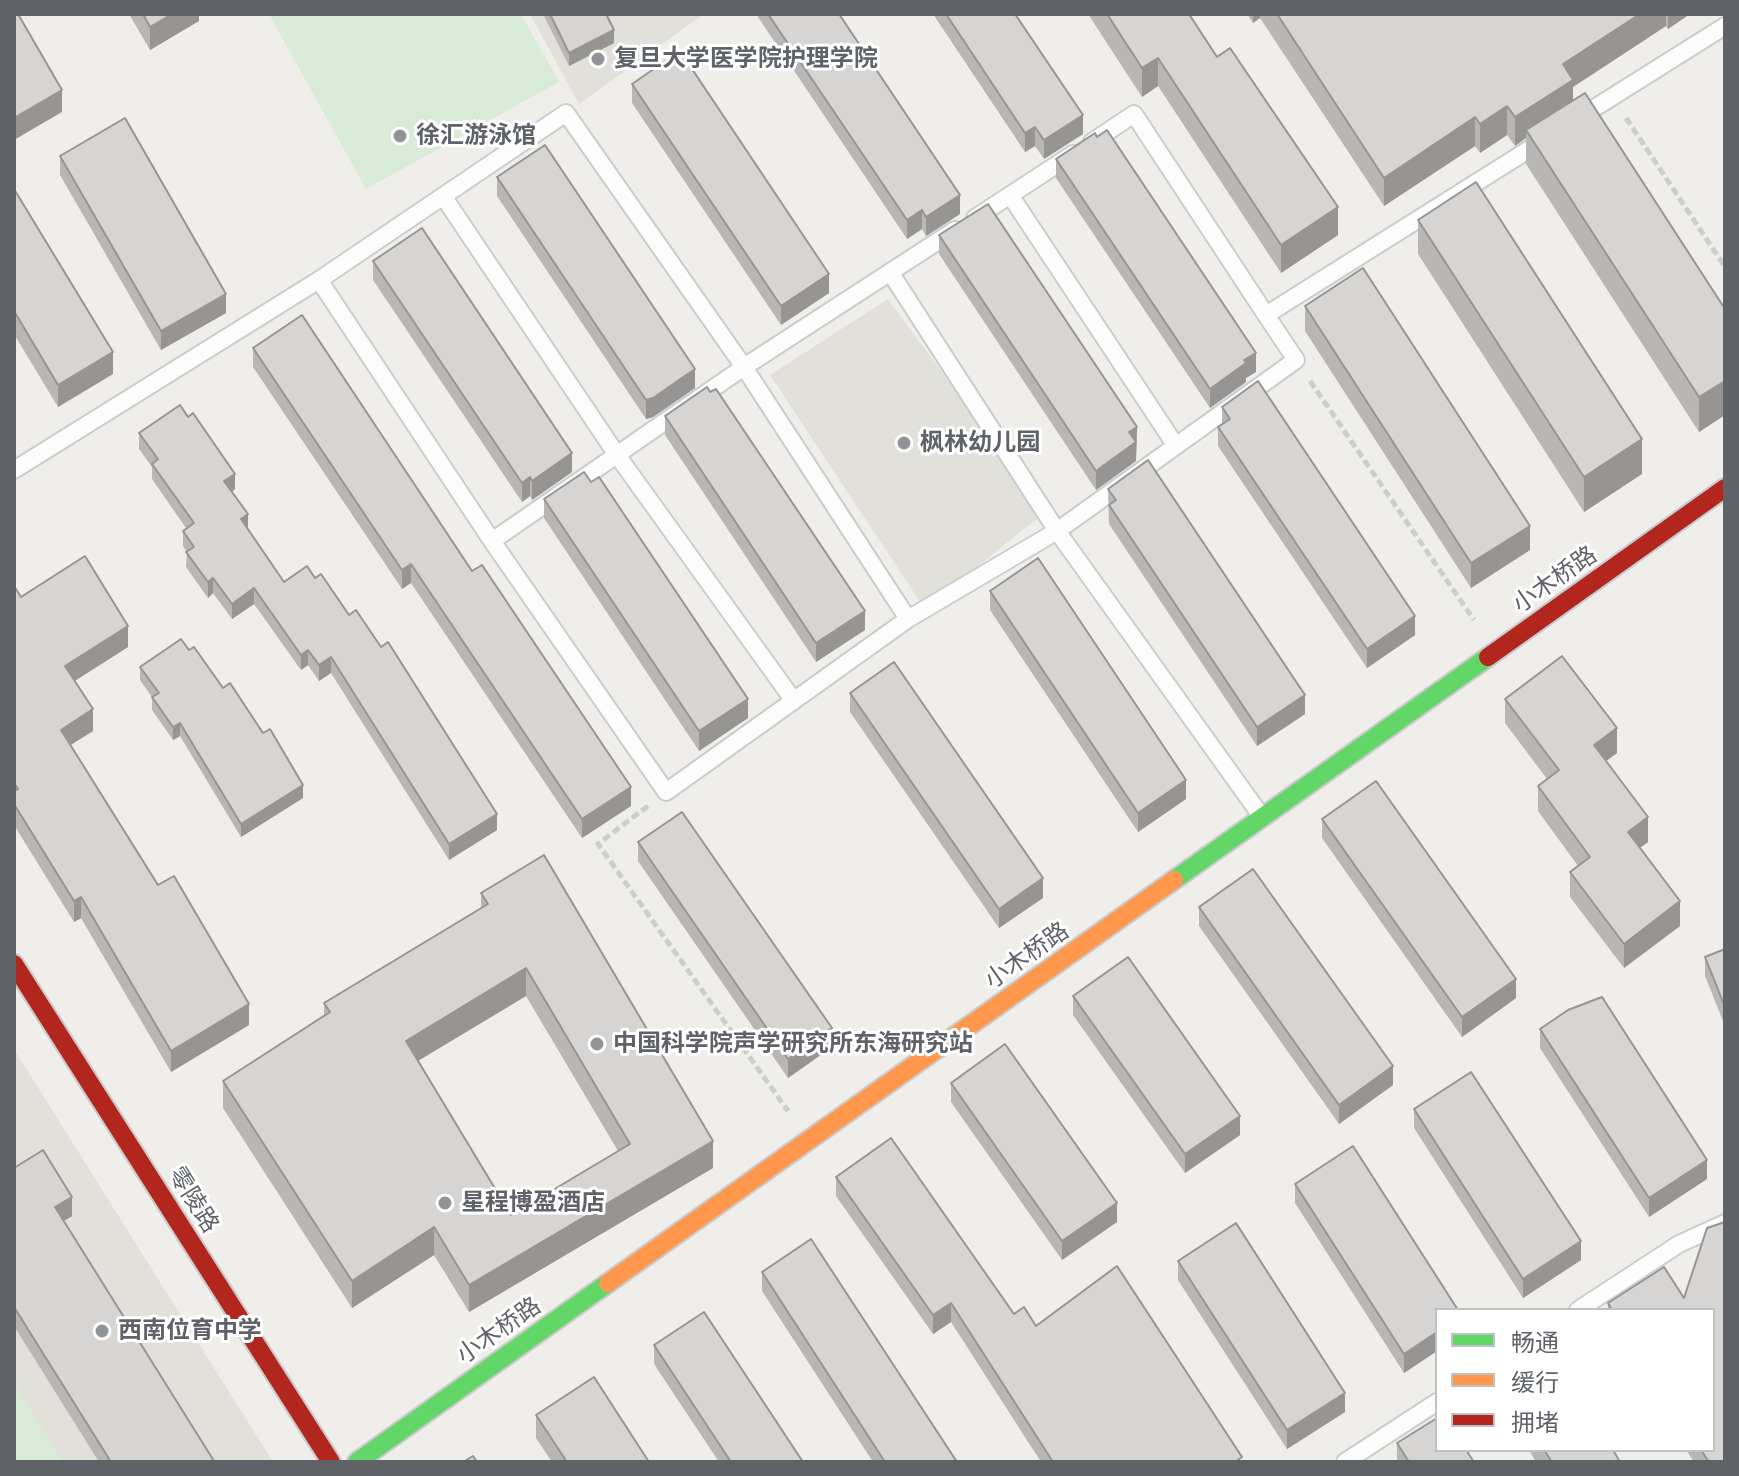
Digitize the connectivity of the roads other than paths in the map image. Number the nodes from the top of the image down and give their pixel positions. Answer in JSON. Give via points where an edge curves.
{"nodes":[{"id":1,"x":1725,"y":26,"type":"edge"},
{"id":2,"x":1010,"y":195,"type":"junction"},
{"id":3,"x":443,"y":196,"type":"junction"},
{"id":4,"x":890,"y":272,"type":"junction"},
{"id":5,"x":319,"y":280,"type":"junction"},
{"id":6,"x":1266,"y":315,"type":"junction"},
{"id":7,"x":744,"y":367,"type":"junction"},
{"id":8,"x":1176,"y":446,"type":"junction"},
{"id":9,"x":617,"y":455,"type":"junction"},
{"id":10,"x":14,"y":470,"type":"edge"},
{"id":11,"x":1725,"y":488,"type":"edge"},
{"id":12,"x":1057,"y":531,"type":"junction"},
{"id":13,"x":492,"y":541,"type":"junction"},
{"id":14,"x":908,"y":619,"type":"junction"},
{"id":15,"x":794,"y":701,"type":"junction"},
{"id":16,"x":1263,"y":818,"type":"junction"},
{"id":17,"x":14,"y":964,"type":"edge"},
{"id":18,"x":1725,"y":1223,"type":"edge"},
{"id":19,"x":1581,"y":1308,"type":"edge"},
{"id":20,"x":1435,"y":1403,"type":"edge"},
{"id":21,"x":331,"y":1462,"type":"edge"},
{"id":22,"x":357,"y":1462,"type":"edge"},
{"id":23,"x":1345,"y":1462,"type":"edge"}],
"edges":[{"from":1,"to":6,"type":"lane"},
{"from":2,"to":4,"type":"lane"},
{"from":2,"to":6,"type":"lane","via":[[1134,114]]},
{"from":2,"to":8,"type":"lane"},
{"from":3,"to":5,"type":"lane"},
{"from":3,"to":7,"type":"lane","via":[[566,113]]},
{"from":3,"to":9,"type":"lane"},
{"from":4,"to":7,"type":"lane"},
{"from":4,"to":12,"type":"lane"},
{"from":5,"to":10,"type":"lane"},
{"from":5,"to":13,"type":"lane"},
{"from":6,"to":8,"type":"lane","via":[[1296,360]]},
{"from":7,"to":9,"type":"lane"},
{"from":7,"to":14,"type":"lane"},
{"from":8,"to":12,"type":"lane"},
{"from":9,"to":13,"type":"lane"},
{"from":9,"to":15,"type":"lane"},
{"from":11,"to":16,"type":"street","name":"小木桥路"},
{"from":12,"to":14,"type":"lane"},
{"from":12,"to":16,"type":"lane"},
{"from":13,"to":15,"type":"lane","via":[[666,792]]},
{"from":14,"to":15,"type":"lane"},
{"from":16,"to":22,"type":"street","name":"小木桥路"},
{"from":17,"to":21,"type":"street","name":"零陵路"},
{"from":18,"to":19,"type":"lane","via":[[1679,1244]]},
{"from":20,"to":23,"type":"lane"}]}
